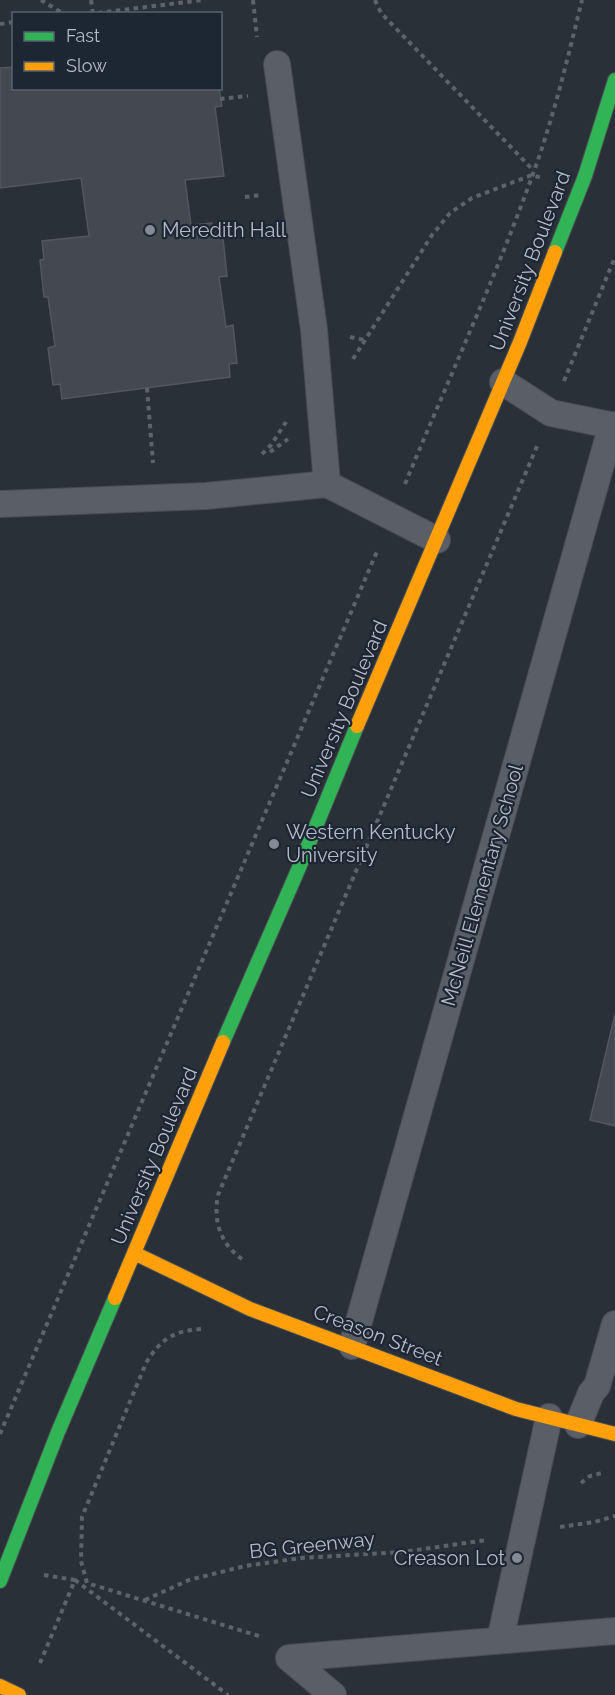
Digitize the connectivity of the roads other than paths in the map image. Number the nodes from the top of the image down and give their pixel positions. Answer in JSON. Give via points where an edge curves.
{"nodes":[{"id":1,"x":277,"y":64,"type":"dead end"},
{"id":2,"x":615,"y":80,"type":"edge"},
{"id":3,"x":503,"y":382,"type":"junction"},
{"id":4,"x":613,"y":425,"type":"edge"},
{"id":5,"x":327,"y":484,"type":"junction"},
{"id":6,"x":0,"y":504,"type":"edge"},
{"id":7,"x":436,"y":540,"type":"junction"},
{"id":8,"x":134,"y":1253,"type":"junction"},
{"id":9,"x":615,"y":1324,"type":"edge"},
{"id":10,"x":352,"y":1346,"type":"junction"},
{"id":11,"x":549,"y":1417,"type":"junction"},
{"id":12,"x":578,"y":1425,"type":"junction"},
{"id":13,"x":615,"y":1434,"type":"edge"},
{"id":14,"x":0,"y":1581,"type":"edge"},
{"id":15,"x":615,"y":1631,"type":"edge"},
{"id":16,"x":500,"y":1640,"type":"junction"},
{"id":17,"x":0,"y":1686,"type":"edge"},
{"id":18,"x":19,"y":1695,"type":"edge"},
{"id":19,"x":333,"y":1695,"type":"edge"}],
"edges":[{"from":1,"to":5,"type":"lane","via":[[314,330]]},
{"from":2,"to":3,"type":"main road","name":"University Boulevard","via":[[581,187]]},
{"from":3,"to":4,"type":"lane","via":[[551,413]]},
{"from":3,"to":7,"type":"main road","name":"University Boulevard"},
{"from":4,"to":10,"type":"lane","name":"McNeill Elementary School"},
{"from":5,"to":6,"type":"lane","via":[[206,496]]},
{"from":5,"to":7,"type":"lane"},
{"from":7,"to":8,"type":"main road","name":"University Boulevard"},
{"from":8,"to":10,"type":"main road","name":"Creason Street","via":[[250,1309]]},
{"from":8,"to":14,"type":"main road","name":"University Boulevard"},
{"from":9,"to":12,"type":"lane","via":[[597,1386]]},
{"from":10,"to":11,"type":"main road","name":"Creason Street","via":[[516,1409]]},
{"from":11,"to":12,"type":"main road","name":"Creason Street"},
{"from":11,"to":16,"type":"lane"},
{"from":12,"to":13,"type":"main road","name":"Creason Street"},
{"from":15,"to":16,"type":"lane"},
{"from":16,"to":19,"type":"lane","via":[[289,1658]]},
{"from":17,"to":18,"type":"main road"}]}
